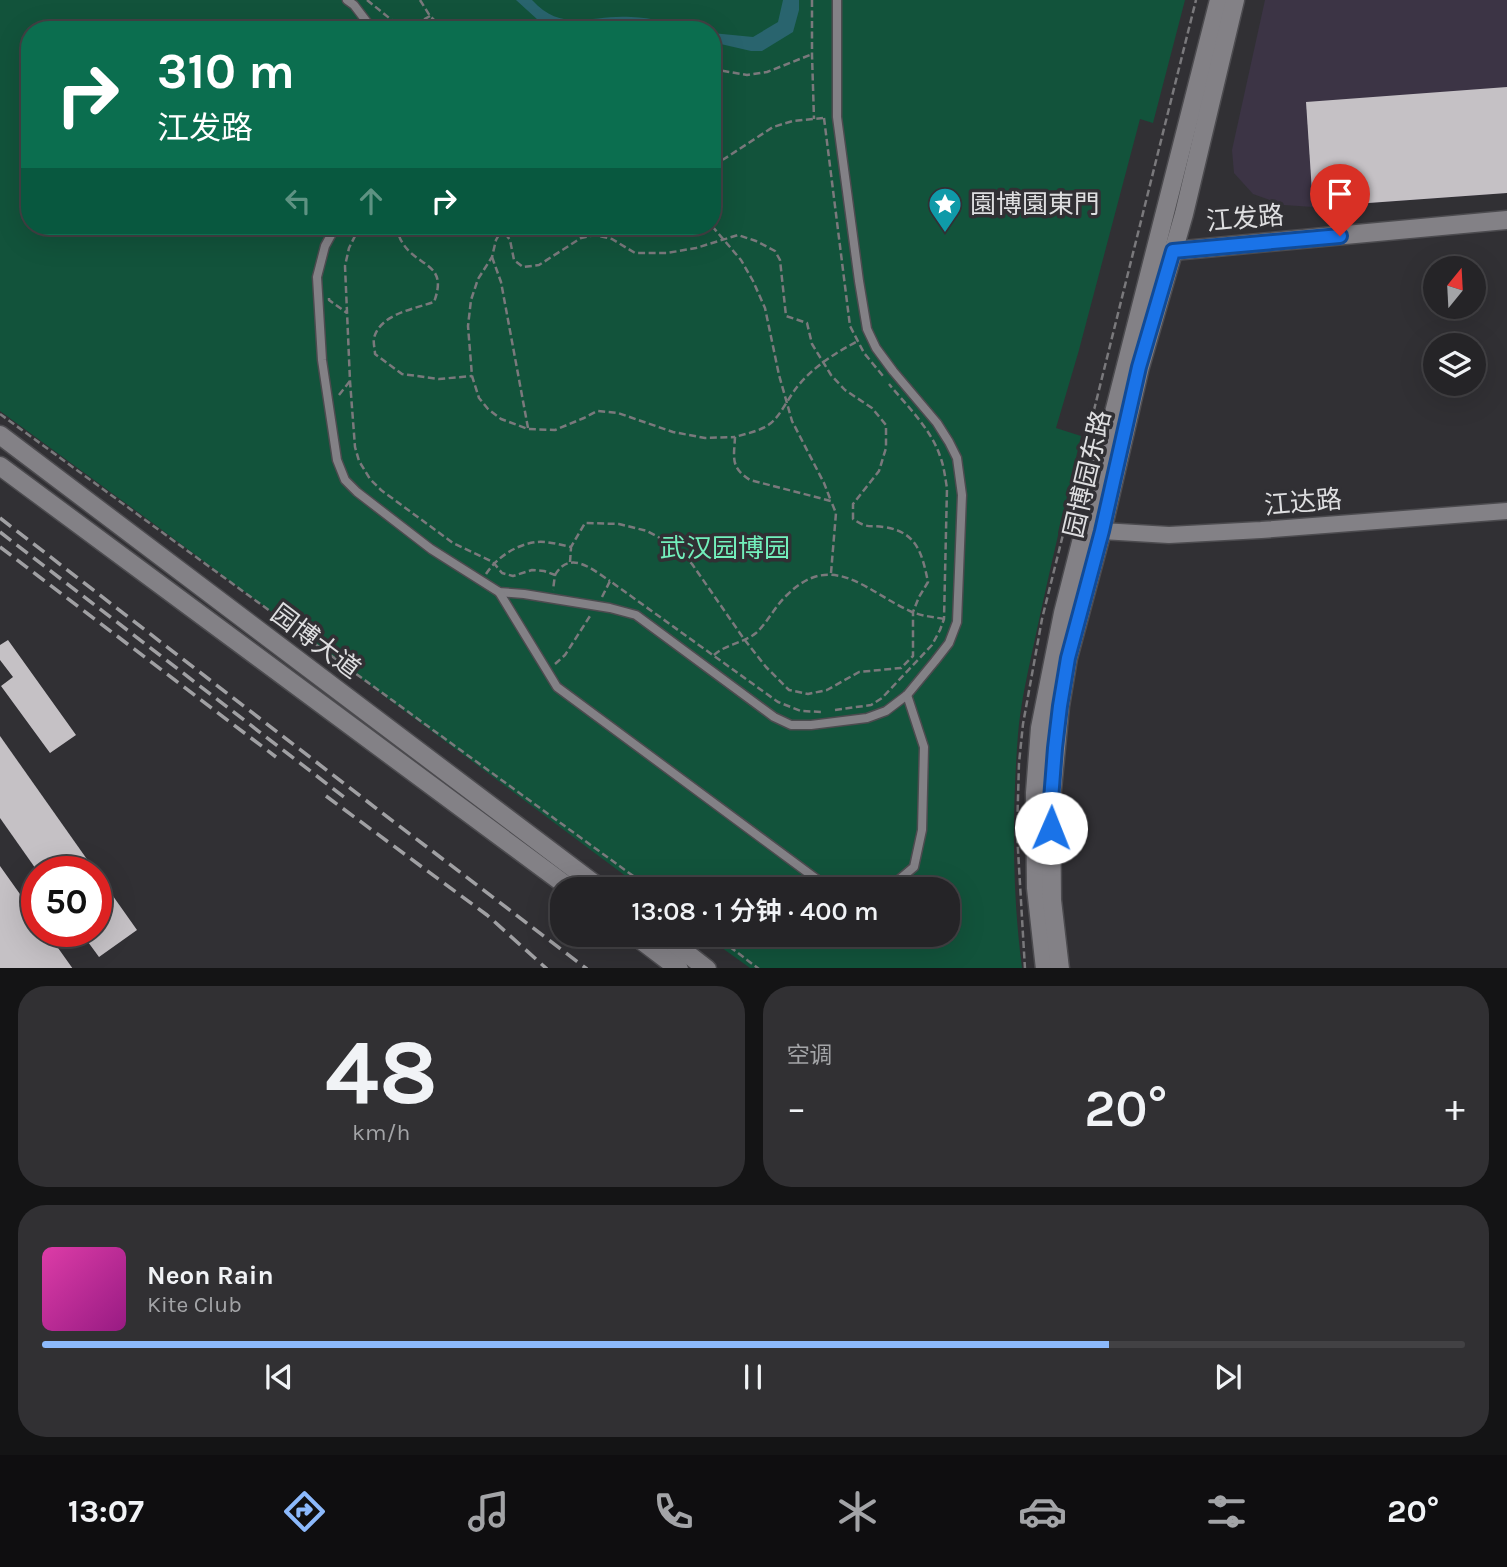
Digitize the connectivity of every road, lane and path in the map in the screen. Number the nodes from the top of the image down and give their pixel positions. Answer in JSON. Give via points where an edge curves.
{"nodes":[{"id":1,"x":347,"y":0,"type":"edge"},
{"id":2,"x":367,"y":0,"type":"edge"},
{"id":3,"x":420,"y":0,"type":"edge"},
{"id":4,"x":812,"y":0,"type":"edge"},
{"id":5,"x":837,"y":0,"type":"edge"},
{"id":6,"x":1219,"y":0,"type":"edge"},
{"id":7,"x":1235,"y":0,"type":"edge"},
{"id":8,"x":430,"y":16,"type":"junction"},
{"id":9,"x":366,"y":21,"type":"edge"},
{"id":10,"x":390,"y":21,"type":"edge"},
{"id":11,"x":421,"y":21,"type":"edge"},
{"id":12,"x":435,"y":21,"type":"edge"},
{"id":13,"x":811,"y":55,"type":"junction"},
{"id":14,"x":721,"y":71,"type":"edge"},
{"id":15,"x":814,"y":119,"type":"junction"},
{"id":16,"x":721,"y":160,"type":"edge"},
{"id":17,"x":1507,"y":220,"type":"edge"},
{"id":18,"x":331,"y":235,"type":"edge"},
{"id":19,"x":356,"y":235,"type":"edge"},
{"id":20,"x":399,"y":235,"type":"edge"},
{"id":21,"x":498,"y":235,"type":"edge"},
{"id":22,"x":507,"y":235,"type":"edge"},
{"id":23,"x":592,"y":235,"type":"edge"},
{"id":24,"x":598,"y":235,"type":"edge"},
{"id":25,"x":720,"y":235,"type":"edge"},
{"id":26,"x":723,"y":239,"type":"junction"},
{"id":27,"x":1173,"y":251,"type":"junction"},
{"id":28,"x":1154,"y":253,"type":"junction"},
{"id":29,"x":492,"y":257,"type":"junction"},
{"id":30,"x":328,"y":287,"type":"dead end"},
{"id":31,"x":347,"y":313,"type":"junction"},
{"id":32,"x":871,"y":337,"type":"junction"},
{"id":33,"x":858,"y":341,"type":"junction"},
{"id":34,"x":823,"y":362,"type":"junction"},
{"id":35,"x":472,"y":376,"type":"junction"},
{"id":36,"x":350,"y":381,"type":"junction"},
{"id":37,"x":337,"y":397,"type":"dead end"},
{"id":38,"x":786,"y":402,"type":"junction"},
{"id":39,"x":0,"y":414,"type":"edge"},
{"id":40,"x":528,"y":429,"type":"junction"},
{"id":41,"x":0,"y":435,"type":"edge"},
{"id":42,"x":736,"y":437,"type":"junction"},
{"id":43,"x":0,"y":466,"type":"edge"},
{"id":44,"x":369,"y":490,"type":"dead end"},
{"id":45,"x":381,"y":490,"type":"junction"},
{"id":46,"x":831,"y":501,"type":"junction"},
{"id":47,"x":1507,"y":511,"type":"edge"},
{"id":48,"x":1102,"y":531,"type":"junction"},
{"id":49,"x":571,"y":547,"type":"junction"},
{"id":50,"x":494,"y":562,"type":"junction"},
{"id":51,"x":570,"y":562,"type":"junction"},
{"id":52,"x":831,"y":573,"type":"junction"},
{"id":53,"x":555,"y":575,"type":"junction"},
{"id":54,"x":610,"y":582,"type":"junction"},
{"id":55,"x":553,"y":590,"type":"dead end"},
{"id":56,"x":499,"y":592,"type":"junction"},
{"id":57,"x":598,"y":606,"type":"junction"},
{"id":58,"x":913,"y":612,"type":"junction"},
{"id":59,"x":944,"y":619,"type":"junction"},
{"id":60,"x":744,"y":639,"type":"junction"},
{"id":61,"x":713,"y":656,"type":"junction"},
{"id":62,"x":548,"y":671,"type":"junction"},
{"id":63,"x":907,"y":695,"type":"junction"},
{"id":64,"x":835,"y":710,"type":"dead end"},
{"id":65,"x":824,"y":712,"type":"dead end"},
{"id":66,"x":555,"y":877,"type":"edge"},
{"id":67,"x":585,"y":877,"type":"edge"},
{"id":68,"x":635,"y":877,"type":"edge"},
{"id":69,"x":814,"y":877,"type":"edge"},
{"id":70,"x":902,"y":877,"type":"edge"},
{"id":71,"x":651,"y":947,"type":"edge"},
{"id":72,"x":679,"y":947,"type":"edge"},
{"id":73,"x":731,"y":947,"type":"edge"},
{"id":74,"x":679,"y":968,"type":"edge"},
{"id":75,"x":707,"y":968,"type":"edge"},
{"id":76,"x":760,"y":968,"type":"edge"},
{"id":77,"x":1045,"y":968,"type":"edge"},
{"id":78,"x":1060,"y":968,"type":"edge"}],
"edges":[{"from":1,"to":9,"type":"lane"},
{"from":2,"to":10,"type":"path"},
{"from":3,"to":8,"type":"path"},
{"from":4,"to":13,"type":"path"},
{"from":5,"to":32,"type":"lane","via":[[837,117]]},
{"from":6,"to":28,"type":"main road","name":"园博园东路"},
{"from":7,"to":27,"type":"main road","name":"园博园东路"},
{"from":8,"to":11,"type":"path"},
{"from":8,"to":12,"type":"path"},
{"from":13,"to":14,"type":"path","via":[[767,72],[747,75]]},
{"from":13,"to":15,"type":"path"},
{"from":15,"to":16,"type":"path","via":[[773,127]]},
{"from":15,"to":33,"type":"path","via":[[824,118],[850,326]]},
{"from":17,"to":27,"type":"main road","name":"江发路"},
{"from":18,"to":56,"type":"lane","via":[[317,277],[322,360],[337,460],[345,480],[430,549]]},
{"from":19,"to":31,"type":"path","via":[[345,266]]},
{"from":20,"to":35,"type":"path","via":[[402,244],[435,272],[439,288],[434,302],[397,314],[380,326],[373,340],[376,354],[402,374],[439,379]]},
{"from":21,"to":29,"type":"path"},
{"from":22,"to":23,"type":"path","via":[[514,260],[523,268],[539,265]]},
{"from":24,"to":26,"type":"path","via":[[635,253],[667,253]]},
{"from":25,"to":26,"type":"path"},
{"from":26,"to":34,"type":"path","via":[[738,235],[775,251],[786,316],[807,323]]},
{"from":26,"to":38,"type":"path","via":[[741,260],[765,308]]},
{"from":27,"to":28,"type":"main road","name":"江发路"},
{"from":27,"to":48,"type":"main road","name":"园博园东路","via":[[1139,367]]},
{"from":28,"to":77,"type":"main road","name":"园博园东路","via":[[1063,613],[1040,728],[1035,888]]},
{"from":29,"to":35,"type":"path","via":[[471,300]]},
{"from":29,"to":40,"type":"path"},
{"from":30,"to":31,"type":"path","via":[[329,300]]},
{"from":31,"to":36,"type":"path"},
{"from":32,"to":33,"type":"path"},
{"from":32,"to":63,"type":"lane","via":[[949,442],[957,458],[962,495],[957,622],[949,643]]},
{"from":33,"to":34,"type":"path"},
{"from":33,"to":59,"type":"path","via":[[940,454],[947,488]]},
{"from":34,"to":38,"type":"path"},
{"from":34,"to":58,"type":"path","via":[[845,390],[872,408],[886,425],[886,448],[878,471],[853,504],[853,519],[865,527],[904,532],[915,542],[928,582]]},
{"from":35,"to":40,"type":"path","via":[[488,409]]},
{"from":36,"to":37,"type":"path"},
{"from":36,"to":45,"type":"path","via":[[355,447],[359,461]]},
{"from":38,"to":42,"type":"path","via":[[774,422]]},
{"from":38,"to":46,"type":"path"},
{"from":39,"to":68,"type":"path"},
{"from":40,"to":42,"type":"path","via":[[555,430],[597,411],[705,438]]},
{"from":41,"to":67,"type":"main road","name":"园博大道"},
{"from":42,"to":46,"type":"path","via":[[734,465],[740,474]]},
{"from":43,"to":66,"type":"main road","name":"园博大道"},
{"from":44,"to":45,"type":"path"},
{"from":45,"to":50,"type":"path","via":[[453,543]]},
{"from":46,"to":52,"type":"path","via":[[836,513]]},
{"from":47,"to":48,"type":"street","name":"江达路","via":[[1169,535]]},
{"from":48,"to":78,"type":"main road","name":"园博园东路","via":[[1068,658],[1055,748],[1050,856]]},
{"from":49,"to":50,"type":"path","via":[[538,542],[518,547]]},
{"from":49,"to":51,"type":"path"},
{"from":49,"to":60,"type":"path","via":[[585,523],[647,531],[675,546],[692,564]]},
{"from":50,"to":53,"type":"path","via":[[502,573],[513,576],[532,570]]},
{"from":51,"to":53,"type":"path"},
{"from":51,"to":54,"type":"path","via":[[583,564]]},
{"from":52,"to":58,"type":"path","via":[[862,583]]},
{"from":52,"to":60,"type":"path","via":[[806,581],[786,595],[755,634]]},
{"from":53,"to":55,"type":"path"},
{"from":54,"to":57,"type":"path"},
{"from":54,"to":61,"type":"path"},
{"from":56,"to":57,"type":"lane"},
{"from":56,"to":62,"type":"lane"},
{"from":57,"to":62,"type":"path","via":[[565,655]]},
{"from":57,"to":63,"type":"lane","via":[[636,615],[791,725],[867,718]]},
{"from":58,"to":59,"type":"path"},
{"from":58,"to":60,"type":"path","via":[[913,656],[901,668],[859,672],[827,690],[808,694],[789,690]]},
{"from":59,"to":64,"type":"path","via":[[932,645],[882,698],[871,705]]},
{"from":60,"to":61,"type":"path"},
{"from":61,"to":65,"type":"path","via":[[778,702],[801,711]]},
{"from":62,"to":69,"type":"lane","via":[[558,687]]},
{"from":63,"to":70,"type":"lane","via":[[925,747],[922,830],[914,867]]},
{"from":71,"to":74,"type":"main road"},
{"from":72,"to":75,"type":"main road"},
{"from":73,"to":76,"type":"path"}]}
